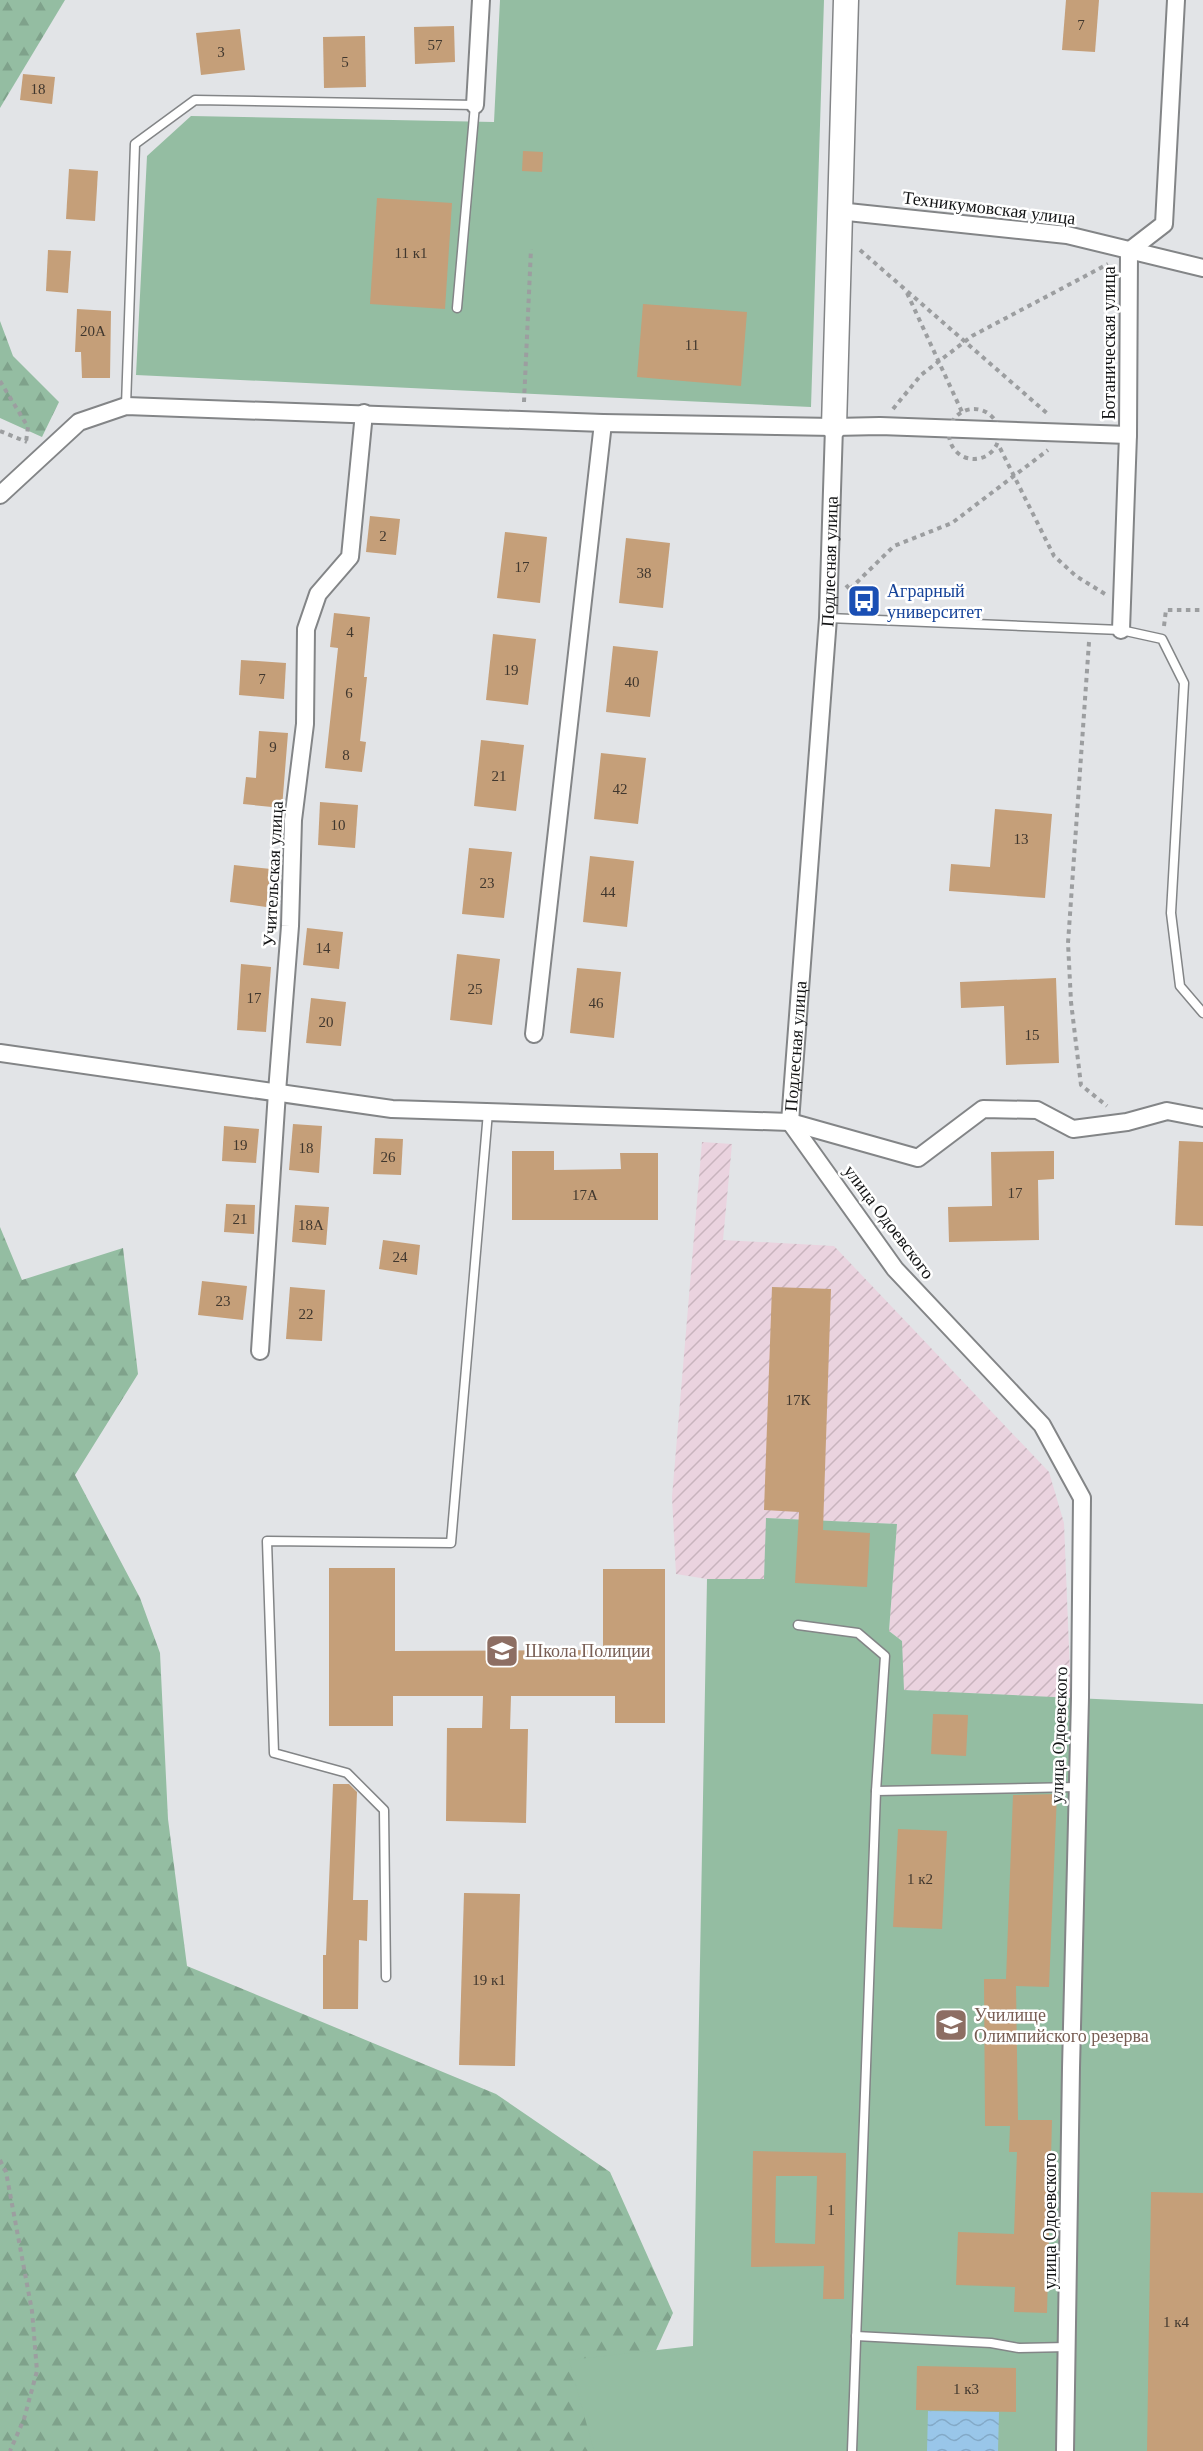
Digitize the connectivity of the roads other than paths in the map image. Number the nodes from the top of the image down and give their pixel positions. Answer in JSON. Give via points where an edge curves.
{"nodes":[{"id":1,"x":481,"y":0,"type":"edge"},
{"id":2,"x":846,"y":0,"type":"edge"},
{"id":3,"x":1176,"y":0,"type":"edge"},
{"id":4,"x":475,"y":105,"type":"junction"},
{"id":5,"x":838,"y":211,"type":"junction"},
{"id":6,"x":1129,"y":251,"type":"junction"},
{"id":7,"x":1203,"y":268,"type":"edge"},
{"id":8,"x":458,"y":308,"type":"dead end"},
{"id":9,"x":126,"y":406,"type":"junction"},
{"id":10,"x":364,"y":413,"type":"junction"},
{"id":11,"x":603,"y":423,"type":"junction"},
{"id":12,"x":834,"y":427,"type":"junction"},
{"id":13,"x":1128,"y":435,"type":"junction"},
{"id":14,"x":0,"y":495,"type":"edge"},
{"id":15,"x":828,"y":618,"type":"junction"},
{"id":16,"x":1121,"y":630,"type":"junction"},
{"id":17,"x":1203,"y":1013,"type":"edge"},
{"id":18,"x":534,"y":1034,"type":"dead end"},
{"id":19,"x":0,"y":1053,"type":"edge"},
{"id":20,"x":277,"y":1092,"type":"junction"},
{"id":21,"x":488,"y":1112,"type":"junction"},
{"id":22,"x":1203,"y":1119,"type":"edge"},
{"id":23,"x":790,"y":1122,"type":"junction"},
{"id":24,"x":260,"y":1351,"type":"dead end"},
{"id":25,"x":798,"y":1625,"type":"dead end"},
{"id":26,"x":1077,"y":1787,"type":"junction"},
{"id":27,"x":876,"y":1791,"type":"junction"},
{"id":28,"x":386,"y":1977,"type":"dead end"},
{"id":29,"x":856,"y":2336,"type":"junction"},
{"id":30,"x":1068,"y":2347,"type":"junction"},
{"id":31,"x":852,"y":2451,"type":"edge"},
{"id":32,"x":1065,"y":2451,"type":"edge"}],
"edges":[{"from":1,"to":4,"type":"street"},
{"from":2,"to":5,"type":"street","name":"Подлесная улица"},
{"from":3,"to":6,"type":"street","name":"Ботаническая улица","via":[[1164,224]]},
{"from":4,"to":8,"type":"lane"},
{"from":4,"to":9,"type":"lane","via":[[195,100],[135,144]]},
{"from":5,"to":6,"type":"street","name":"Техникумовская улица","via":[[1067,235]]},
{"from":5,"to":12,"type":"street","name":"Подлесная улица"},
{"from":6,"to":7,"type":"street","name":"Техникумовская улица"},
{"from":6,"to":13,"type":"street","name":"Ботаническая улица"},
{"from":9,"to":10,"type":"street"},
{"from":9,"to":14,"type":"street","via":[[79,422]]},
{"from":10,"to":11,"type":"street"},
{"from":10,"to":20,"type":"street","name":"Учительская улица","via":[[350,557],[318,594],[306,629],[305,724],[293,820],[290,926]]},
{"from":11,"to":12,"type":"street"},
{"from":11,"to":18,"type":"street"},
{"from":12,"to":13,"type":"street"},
{"from":12,"to":15,"type":"street","name":"Подлесная улица"},
{"from":13,"to":16,"type":"street","name":"Ботаническая улица"},
{"from":15,"to":16,"type":"lane"},
{"from":15,"to":23,"type":"street","name":"Подлесная улица"},
{"from":16,"to":17,"type":"lane","via":[[1162,639],[1184,683],[1170,913],[1180,986]]},
{"from":19,"to":20,"type":"street"},
{"from":20,"to":21,"type":"street","via":[[392,1109]]},
{"from":20,"to":24,"type":"street","name":"Учительская улица"},
{"from":21,"to":23,"type":"street"},
{"from":21,"to":28,"type":"lane","via":[[451,1543],[267,1541],[274,1754],[347,1773],[384,1810]]},
{"from":22,"to":23,"type":"street","via":[[1167,1111],[1127,1122],[1073,1129],[1037,1110],[983,1109],[918,1158]]},
{"from":23,"to":26,"type":"street","name":"улица Одоевского","via":[[895,1269],[1042,1425],[1082,1498]]},
{"from":25,"to":27,"type":"lane","via":[[858,1633],[885,1656]]},
{"from":26,"to":27,"type":"lane"},
{"from":26,"to":30,"type":"street","name":"улица Одоевского"},
{"from":27,"to":29,"type":"lane"},
{"from":29,"to":30,"type":"lane","via":[[1019,2348]]},
{"from":29,"to":31,"type":"lane"},
{"from":30,"to":32,"type":"street","name":"улица Одоевского"}]}
